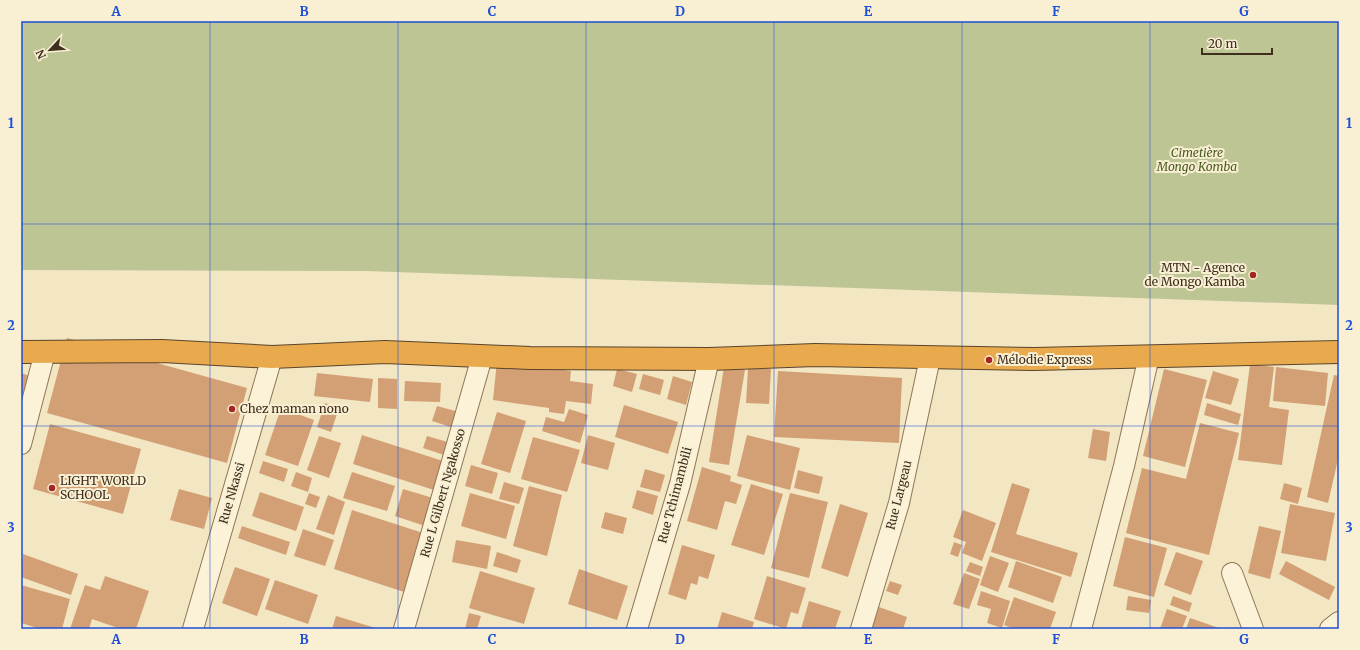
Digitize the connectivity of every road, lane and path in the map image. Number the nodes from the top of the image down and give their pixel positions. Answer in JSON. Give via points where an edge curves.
{"nodes":[{"id":1,"x":21,"y":352,"type":"edge"},
{"id":2,"x":45,"y":352,"type":"junction"},
{"id":3,"x":1339,"y":352,"type":"edge"},
{"id":4,"x":1149,"y":356,"type":"junction"},
{"id":5,"x":482,"y":357,"type":"junction"},
{"id":6,"x":272,"y":358,"type":"junction"},
{"id":7,"x":930,"y":358,"type":"junction"},
{"id":8,"x":709,"y":359,"type":"junction"},
{"id":9,"x":21,"y":444,"type":"edge"},
{"id":10,"x":1232,"y":573,"type":"dead end"},
{"id":11,"x":1339,"y":622,"type":"edge"},
{"id":12,"x":193,"y":629,"type":"edge"},
{"id":13,"x":404,"y":629,"type":"edge"},
{"id":14,"x":637,"y":629,"type":"edge"},
{"id":15,"x":861,"y":629,"type":"edge"},
{"id":16,"x":1081,"y":629,"type":"edge"},
{"id":17,"x":1253,"y":629,"type":"edge"},
{"id":18,"x":1330,"y":629,"type":"edge"}],
"edges":[{"from":1,"to":2,"type":"highway"},
{"from":2,"to":6,"type":"highway","via":[[162,351]]},
{"from":2,"to":9,"type":"street"},
{"from":3,"to":4,"type":"highway"},
{"from":4,"to":7,"type":"highway"},
{"from":4,"to":16,"type":"street","via":[[1124,466]]},
{"from":5,"to":6,"type":"highway","via":[[386,352]]},
{"from":5,"to":8,"type":"highway"},
{"from":5,"to":13,"type":"street","name":"Rue L Gilbert Ngakosso"},
{"from":6,"to":12,"type":"street","name":"Rue Nkassi"},
{"from":7,"to":8,"type":"highway","via":[[816,355]]},
{"from":7,"to":15,"type":"street","name":"Rue Largeau","via":[[899,503]]},
{"from":8,"to":14,"type":"street","name":"Rue Tchimambili","via":[[680,484]]},
{"from":10,"to":17,"type":"street"},
{"from":11,"to":18,"type":"street"}]}
